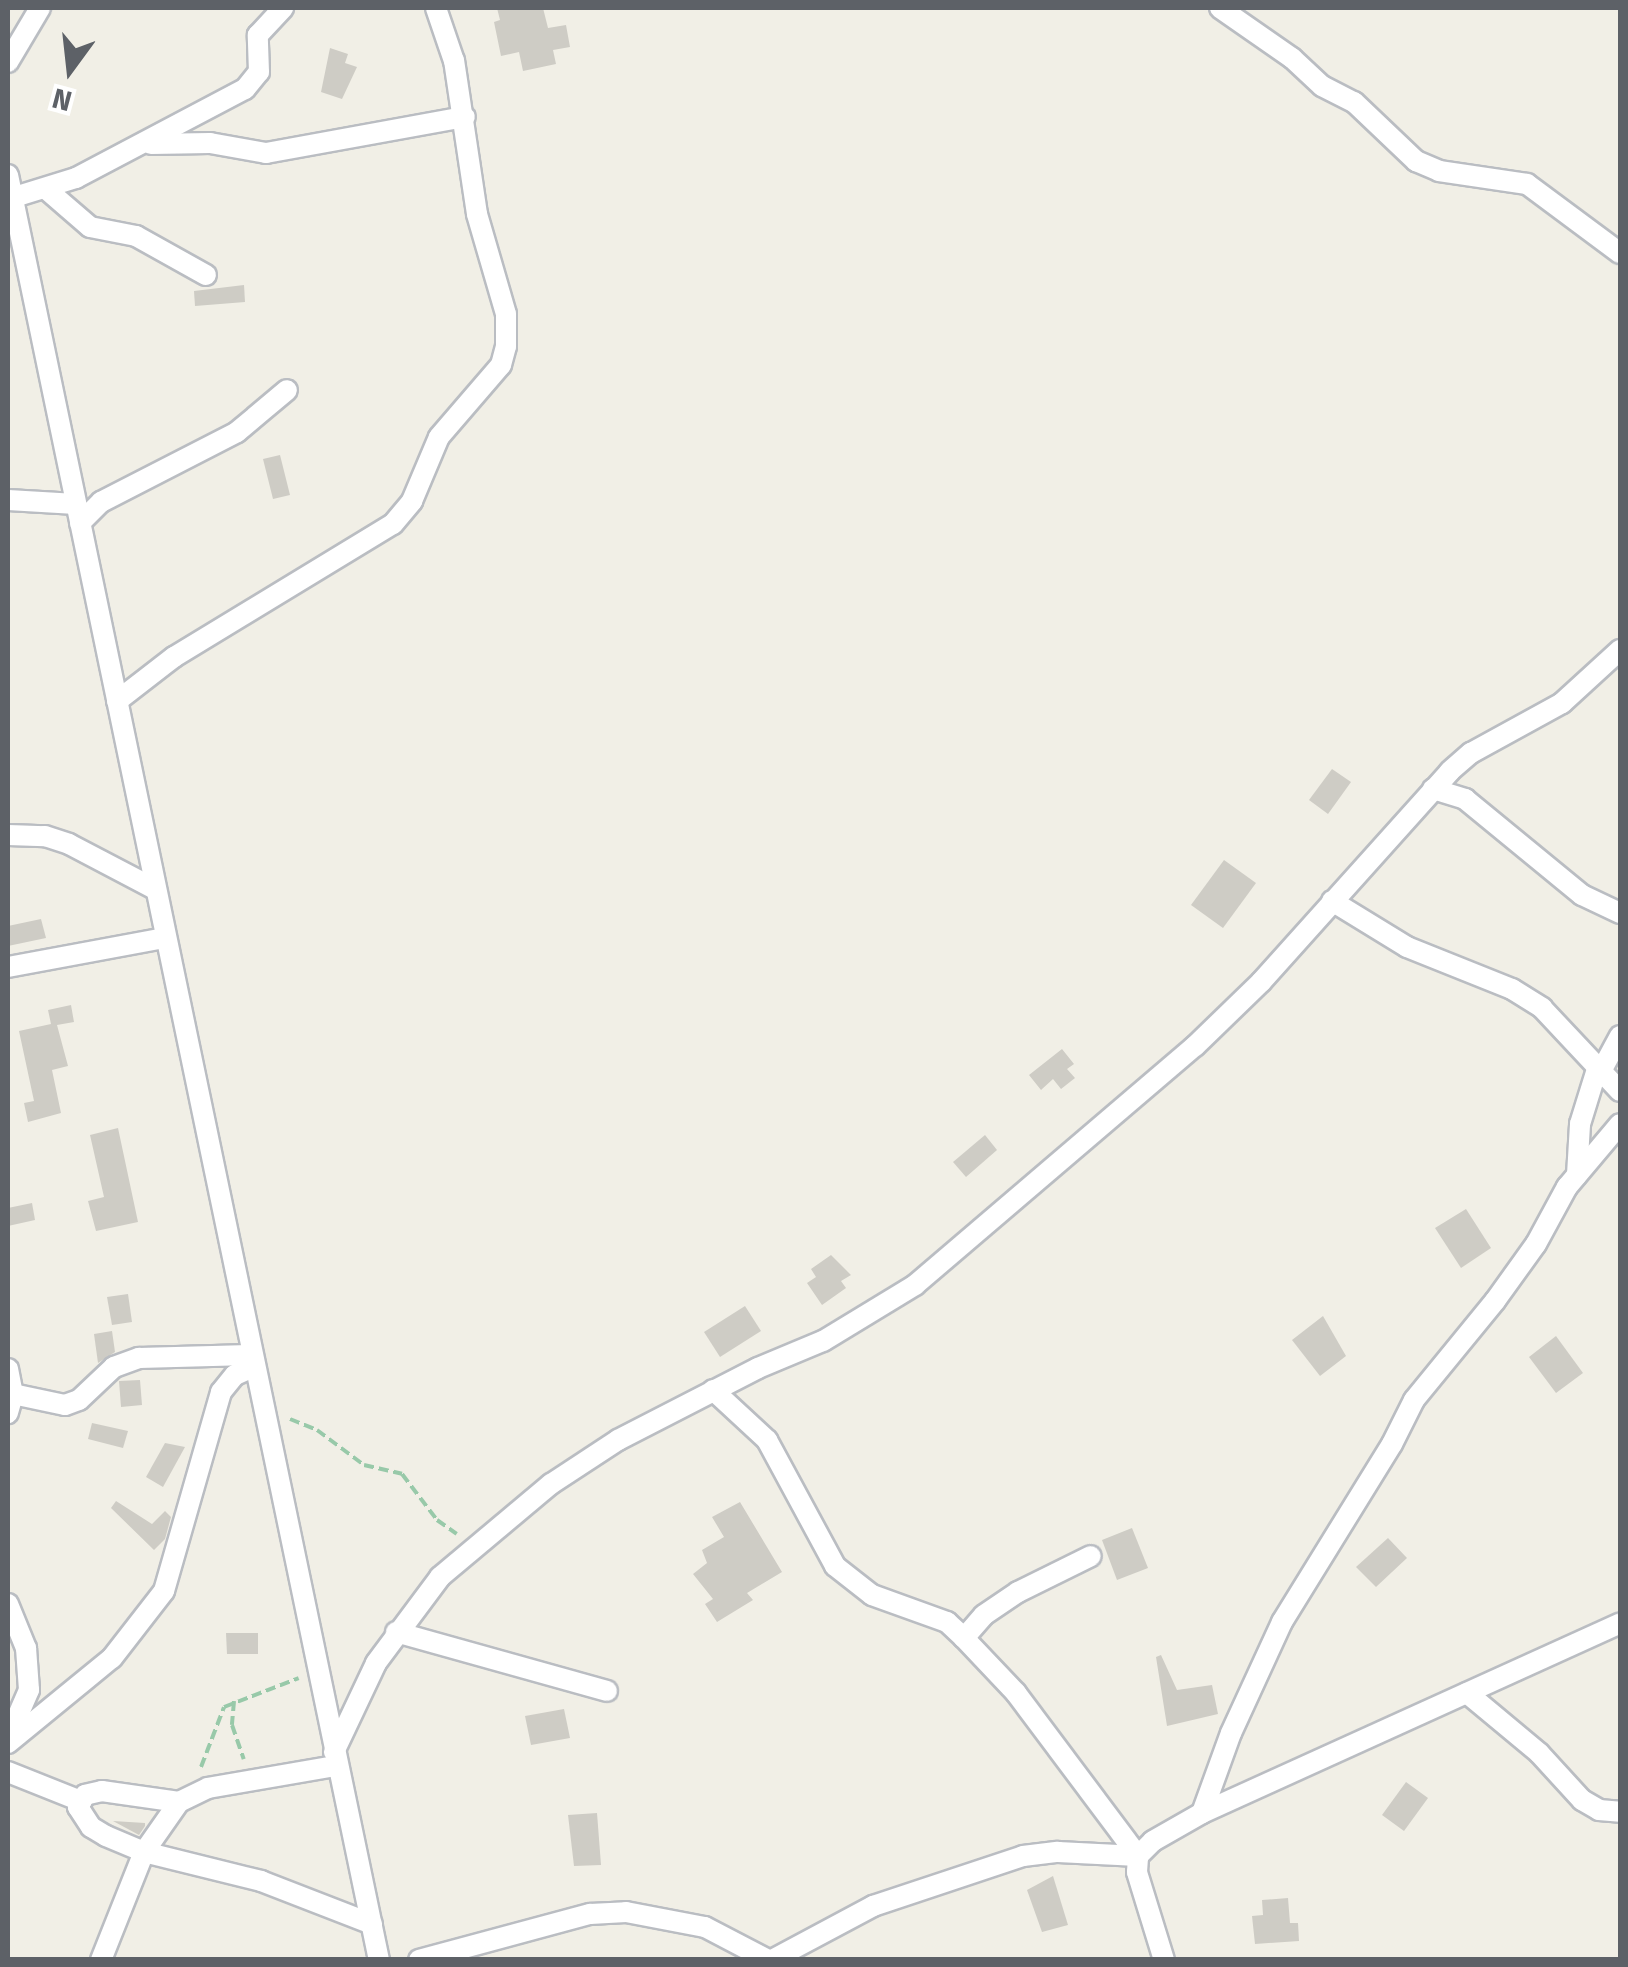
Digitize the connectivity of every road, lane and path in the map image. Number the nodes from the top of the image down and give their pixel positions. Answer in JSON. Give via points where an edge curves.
{"nodes":[{"id":1,"x":40,"y":8,"type":"edge"},
{"id":2,"x":283,"y":8,"type":"edge"},
{"id":3,"x":436,"y":8,"type":"edge"},
{"id":4,"x":1220,"y":8,"type":"edge"},
{"id":5,"x":8,"y":62,"type":"edge"},
{"id":6,"x":464,"y":117,"type":"junction"},
{"id":7,"x":144,"y":144,"type":"junction"},
{"id":8,"x":8,"y":176,"type":"edge"},
{"id":9,"x":46,"y":189,"type":"junction"},
{"id":10,"x":10,"y":199,"type":"edge"},
{"id":11,"x":1620,"y":253,"type":"edge"},
{"id":12,"x":206,"y":274,"type":"dead end"},
{"id":13,"x":287,"y":390,"type":"dead end"},
{"id":14,"x":8,"y":500,"type":"edge"},
{"id":15,"x":78,"y":514,"type":"junction"},
{"id":16,"x":1620,"y":650,"type":"edge"},
{"id":17,"x":117,"y":701,"type":"junction"},
{"id":18,"x":1433,"y":789,"type":"junction"},
{"id":19,"x":8,"y":835,"type":"edge"},
{"id":20,"x":153,"y":888,"type":"junction"},
{"id":21,"x":1332,"y":901,"type":"junction"},
{"id":22,"x":1620,"y":913,"type":"edge"},
{"id":23,"x":164,"y":938,"type":"junction"},
{"id":24,"x":8,"y":966,"type":"edge"},
{"id":25,"x":1620,"y":1036,"type":"edge"},
{"id":26,"x":1598,"y":1071,"type":"junction"},
{"id":27,"x":1620,"y":1092,"type":"edge"},
{"id":28,"x":1620,"y":1124,"type":"edge"},
{"id":29,"x":1578,"y":1176,"type":"junction"},
{"id":30,"x":252,"y":1361,"type":"junction"},
{"id":31,"x":8,"y":1370,"type":"edge"},
{"id":32,"x":713,"y":1390,"type":"junction"},
{"id":33,"x":9,"y":1400,"type":"edge"},
{"id":34,"x":263,"y":1412,"type":"junction"},
{"id":35,"x":486,"y":1541,"type":"junction"},
{"id":36,"x":1091,"y":1556,"type":"dead end"},
{"id":37,"x":8,"y":1604,"type":"edge"},
{"id":38,"x":1620,"y":1623,"type":"edge"},
{"id":39,"x":396,"y":1632,"type":"junction"},
{"id":40,"x":964,"y":1638,"type":"junction"},
{"id":41,"x":318,"y":1672,"type":"junction"},
{"id":42,"x":607,"y":1691,"type":"dead end"},
{"id":43,"x":1467,"y":1693,"type":"junction"},
{"id":44,"x":234,"y":1700,"type":"junction"},
{"id":45,"x":8,"y":1741,"type":"edge"},
{"id":46,"x":335,"y":1760,"type":"junction"},
{"id":47,"x":8,"y":1772,"type":"edge"},
{"id":48,"x":260,"y":1778,"type":"junction"},
{"id":49,"x":184,"y":1798,"type":"junction"},
{"id":50,"x":80,"y":1800,"type":"junction"},
{"id":51,"x":1620,"y":1812,"type":"edge"},
{"id":52,"x":1202,"y":1813,"type":"junction"},
{"id":53,"x":144,"y":1852,"type":"junction"},
{"id":54,"x":1138,"y":1856,"type":"junction"},
{"id":55,"x":372,"y":1924,"type":"junction"},
{"id":56,"x":101,"y":1960,"type":"edge"},
{"id":57,"x":379,"y":1960,"type":"edge"},
{"id":58,"x":419,"y":1960,"type":"edge"},
{"id":59,"x":770,"y":1960,"type":"edge"},
{"id":60,"x":1164,"y":1960,"type":"edge"}],
"edges":[{"from":1,"to":5,"type":"street"},
{"from":2,"to":7,"type":"street","via":[[258,35],[252,84]]},
{"from":3,"to":6,"type":"street"},
{"from":4,"to":11,"type":"street","via":[[1322,86],[1354,102],[1416,162],[1527,184]]},
{"from":6,"to":7,"type":"street","via":[[266,152],[210,143]]},
{"from":6,"to":17,"type":"street","via":[[477,214],[506,314],[500,366],[439,438],[412,500],[393,524],[174,657]]},
{"from":7,"to":9,"type":"street"},
{"from":8,"to":10,"type":"street"},
{"from":9,"to":10,"type":"street"},
{"from":9,"to":12,"type":"street","via":[[90,227],[136,236]]},
{"from":10,"to":15,"type":"street"},
{"from":13,"to":15,"type":"street","via":[[237,432]]},
{"from":14,"to":15,"type":"street"},
{"from":15,"to":17,"type":"street"},
{"from":16,"to":18,"type":"street","via":[[1562,703],[1471,753]]},
{"from":17,"to":20,"type":"street"},
{"from":18,"to":21,"type":"street"},
{"from":18,"to":22,"type":"street","via":[[1465,799],[1582,896]]},
{"from":19,"to":20,"type":"street","via":[[69,844]]},
{"from":20,"to":23,"type":"street"},
{"from":21,"to":26,"type":"street","via":[[1407,947],[1512,988],[1563,1028]]},
{"from":21,"to":32,"type":"street","via":[[1194,1046],[915,1285],[823,1341]]},
{"from":23,"to":24,"type":"street"},
{"from":23,"to":30,"type":"street"},
{"from":25,"to":26,"type":"street"},
{"from":26,"to":27,"type":"street"},
{"from":26,"to":29,"type":"street","via":[[1580,1124]]},
{"from":28,"to":29,"type":"street"},
{"from":29,"to":52,"type":"street","via":[[1494,1301],[1414,1400],[1282,1622]]},
{"from":30,"to":33,"type":"street","via":[[139,1358],[101,1376],[73,1403]]},
{"from":30,"to":34,"type":"street"},
{"from":30,"to":45,"type":"street","via":[[221,1392],[164,1591],[112,1658]]},
{"from":31,"to":33,"type":"street"},
{"from":32,"to":35,"type":"street","via":[[564,1475]]},
{"from":32,"to":40,"type":"street","via":[[766,1440],[835,1566],[872,1595],[948,1622]]},
{"from":34,"to":35,"type":"path","via":[[318,1430],[364,1465],[402,1474],[436,1520],[468,1539]]},
{"from":34,"to":41,"type":"street"},
{"from":35,"to":39,"type":"street","via":[[440,1578]]},
{"from":36,"to":40,"type":"street","via":[[1018,1592]]},
{"from":37,"to":45,"type":"street","via":[[26,1648],[29,1690]]},
{"from":38,"to":43,"type":"street"},
{"from":39,"to":42,"type":"street"},
{"from":39,"to":46,"type":"street","via":[[353,1708]]},
{"from":40,"to":54,"type":"street","via":[[1016,1693]]},
{"from":41,"to":44,"type":"path"},
{"from":41,"to":46,"type":"street"},
{"from":43,"to":51,"type":"street","via":[[1539,1753],[1582,1800]]},
{"from":43,"to":52,"type":"street"},
{"from":44,"to":48,"type":"path","via":[[235,1741]]},
{"from":44,"to":49,"type":"path","via":[[218,1715]]},
{"from":46,"to":48,"type":"street"},
{"from":46,"to":55,"type":"street"},
{"from":47,"to":50,"type":"street"},
{"from":48,"to":49,"type":"street"},
{"from":49,"to":50,"type":"street","via":[[102,1791]]},
{"from":49,"to":53,"type":"street"},
{"from":50,"to":53,"type":"street","via":[[81,1816],[91,1827]]},
{"from":52,"to":54,"type":"street"},
{"from":53,"to":55,"type":"street","via":[[261,1881]]},
{"from":53,"to":56,"type":"street"},
{"from":54,"to":59,"type":"street","via":[[1024,1856],[874,1906]]},
{"from":54,"to":60,"type":"street","via":[[1138,1885]]},
{"from":55,"to":57,"type":"street"},
{"from":58,"to":59,"type":"street","via":[[572,1918],[626,1912],[704,1928]]}]}
